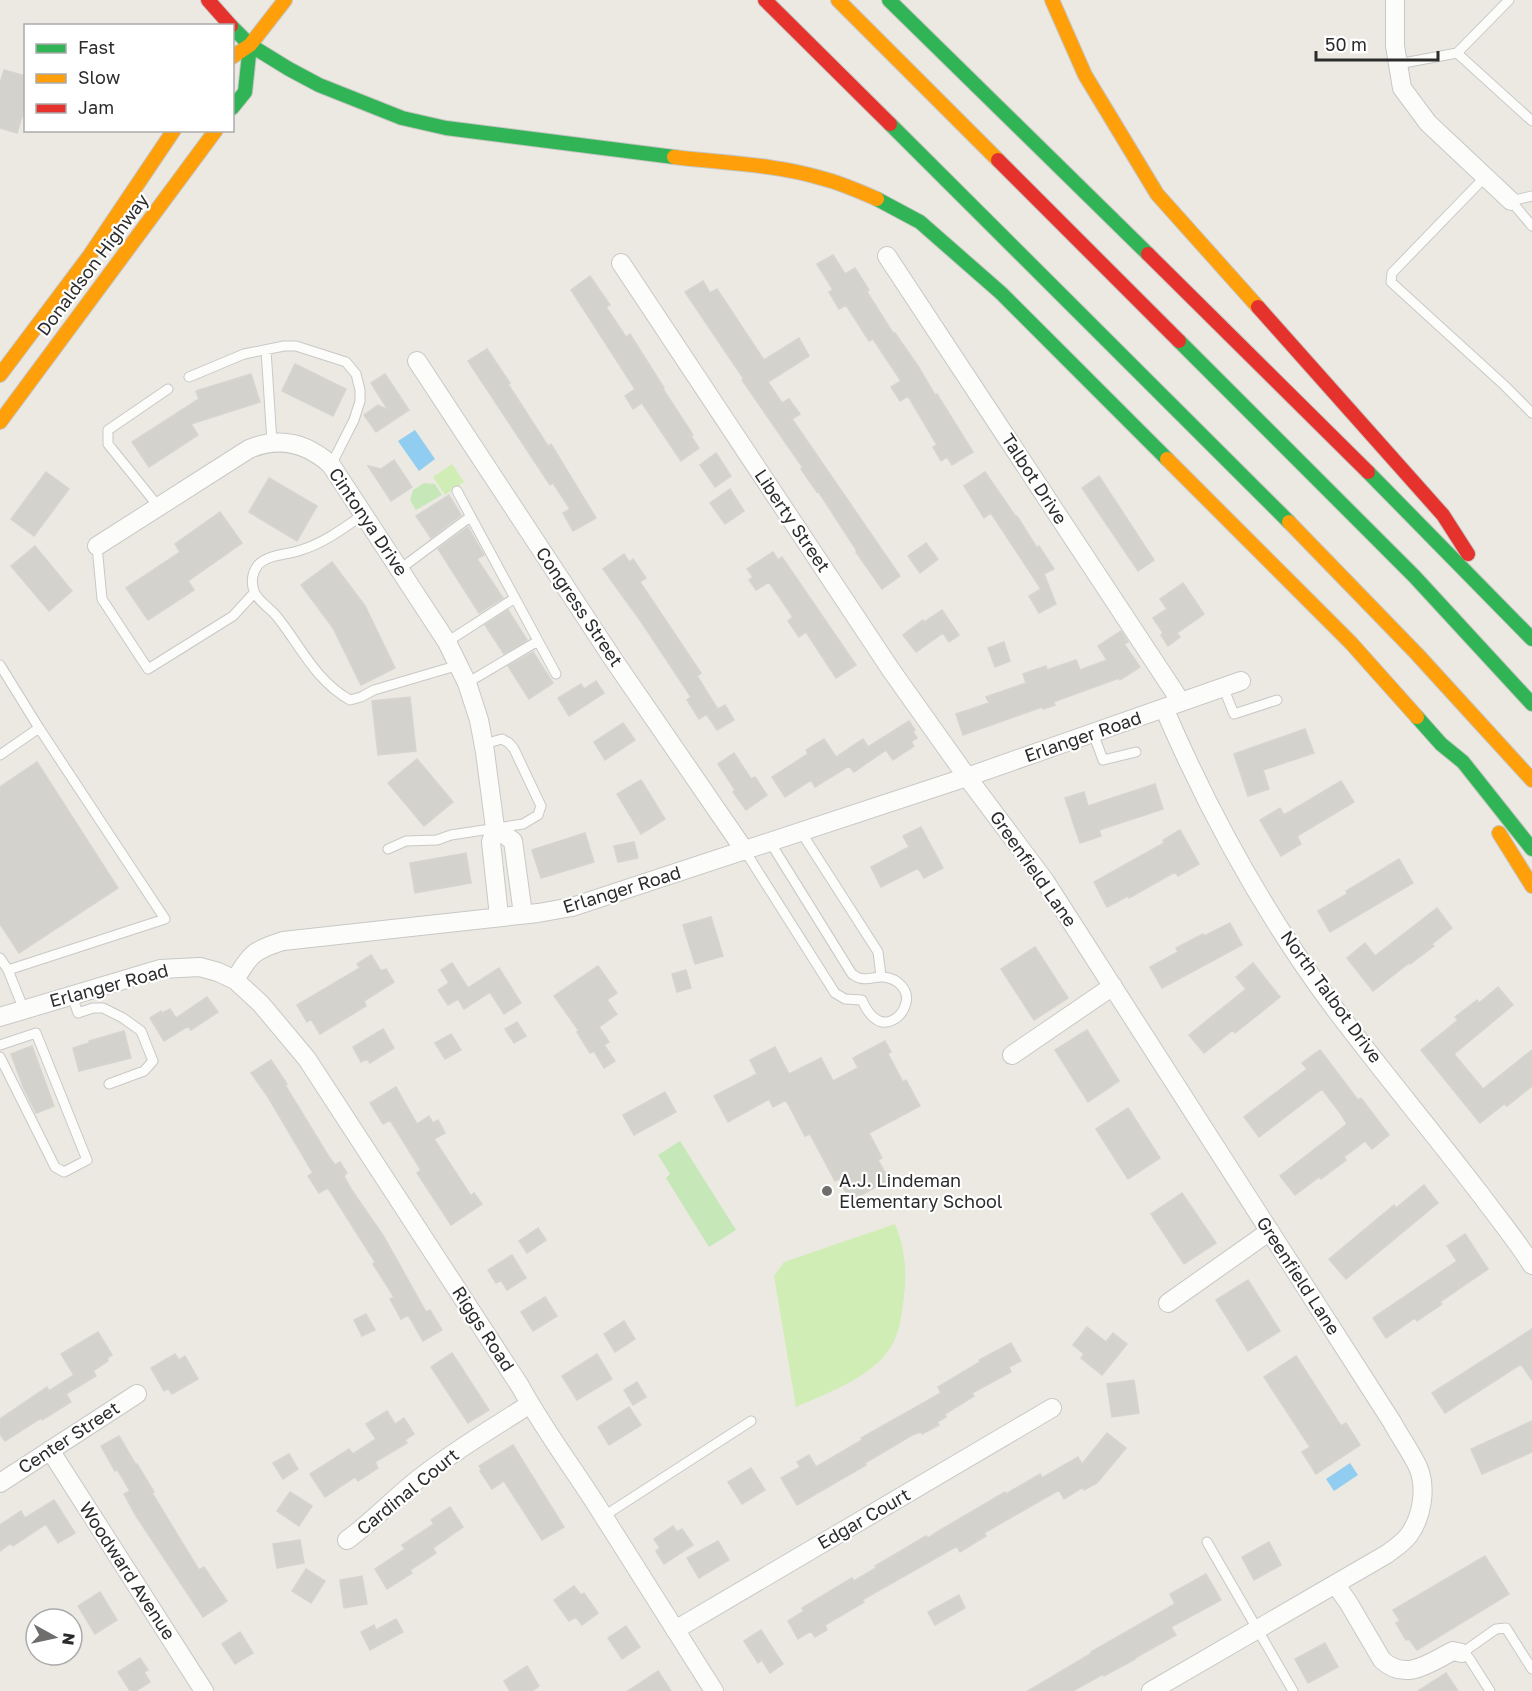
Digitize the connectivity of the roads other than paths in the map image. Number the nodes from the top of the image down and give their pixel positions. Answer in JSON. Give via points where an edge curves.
{"nodes":[{"id":1,"x":208,"y":0,"type":"edge"},
{"id":2,"x":285,"y":0,"type":"edge"},
{"id":3,"x":765,"y":0,"type":"edge"},
{"id":4,"x":838,"y":0,"type":"edge"},
{"id":5,"x":889,"y":0,"type":"edge"},
{"id":6,"x":1052,"y":0,"type":"edge"},
{"id":7,"x":1395,"y":0,"type":"edge"},
{"id":8,"x":1509,"y":0,"type":"edge"},
{"id":9,"x":230,"y":24,"type":"edge"},
{"id":10,"x":234,"y":28,"type":"edge"},
{"id":11,"x":250,"y":45,"type":"junction"},
{"id":12,"x":1457,"y":53,"type":"junction"},
{"id":13,"x":234,"y":56,"type":"edge"},
{"id":14,"x":1398,"y":64,"type":"junction"},
{"id":15,"x":234,"y":106,"type":"edge"},
{"id":16,"x":1532,"y":121,"type":"edge"},
{"id":17,"x":173,"y":132,"type":"edge"},
{"id":18,"x":215,"y":132,"type":"edge"},
{"id":19,"x":1485,"y":177,"type":"junction"},
{"id":20,"x":1532,"y":196,"type":"edge"},
{"id":21,"x":1511,"y":201,"type":"junction"},
{"id":22,"x":1532,"y":226,"type":"edge"},
{"id":23,"x":887,"y":256,"type":"dead end"},
{"id":24,"x":621,"y":263,"type":"dead end"},
{"id":25,"x":266,"y":350,"type":"junction"},
{"id":26,"x":417,"y":361,"type":"dead end"},
{"id":27,"x":0,"y":375,"type":"edge"},
{"id":28,"x":189,"y":377,"type":"dead end"},
{"id":29,"x":168,"y":389,"type":"dead end"},
{"id":30,"x":1532,"y":413,"type":"edge"},
{"id":31,"x":0,"y":422,"type":"edge"},
{"id":32,"x":272,"y":442,"type":"junction"},
{"id":33,"x":331,"y":465,"type":"junction"},
{"id":34,"x":457,"y":491,"type":"dead end"},
{"id":35,"x":158,"y":506,"type":"junction"},
{"id":36,"x":364,"y":514,"type":"junction"},
{"id":37,"x":470,"y":517,"type":"junction"},
{"id":38,"x":97,"y":546,"type":"joint"},
{"id":39,"x":400,"y":569,"type":"junction"},
{"id":40,"x":254,"y":593,"type":"junction"},
{"id":41,"x":514,"y":598,"type":"junction"},
{"id":42,"x":1497,"y":602,"type":"junction"},
{"id":43,"x":1532,"y":639,"type":"edge"},
{"id":44,"x":538,"y":641,"type":"junction"},
{"id":45,"x":447,"y":642,"type":"junction"},
{"id":46,"x":0,"y":665,"type":"edge"},
{"id":47,"x":459,"y":665,"type":"junction"},
{"id":48,"x":556,"y":674,"type":"dead end"},
{"id":49,"x":1241,"y":681,"type":"dead end"},
{"id":50,"x":467,"y":683,"type":"junction"},
{"id":51,"x":1223,"y":687,"type":"junction"},
{"id":52,"x":1277,"y":699,"type":"dead end"},
{"id":53,"x":1532,"y":704,"type":"edge"},
{"id":54,"x":1173,"y":705,"type":"junction"},
{"id":55,"x":39,"y":728,"type":"junction"},
{"id":56,"x":1093,"y":733,"type":"junction"},
{"id":57,"x":484,"y":744,"type":"junction"},
{"id":58,"x":1441,"y":744,"type":"junction"},
{"id":59,"x":1136,"y":752,"type":"dead end"},
{"id":60,"x":0,"y":755,"type":"edge"},
{"id":61,"x":967,"y":777,"type":"junction"},
{"id":62,"x":1532,"y":780,"type":"edge"},
{"id":63,"x":495,"y":828,"type":"junction"},
{"id":64,"x":801,"y":832,"type":"junction"},
{"id":65,"x":770,"y":842,"type":"junction"},
{"id":66,"x":388,"y":849,"type":"dead end"},
{"id":67,"x":1532,"y":849,"type":"edge"},
{"id":68,"x":745,"y":851,"type":"junction"},
{"id":69,"x":1532,"y":886,"type":"edge"},
{"id":70,"x":523,"y":914,"type":"junction"},
{"id":71,"x":499,"y":916,"type":"junction"},
{"id":72,"x":0,"y":958,"type":"edge"},
{"id":73,"x":8,"y":970,"type":"junction"},
{"id":74,"x":881,"y":976,"type":"junction"},
{"id":75,"x":235,"y":980,"type":"junction"},
{"id":76,"x":1113,"y":986,"type":"junction"},
{"id":77,"x":72,"y":996,"type":"junction"},
{"id":78,"x":24,"y":1010,"type":"junction"},
{"id":79,"x":0,"y":1017,"type":"edge"},
{"id":80,"x":0,"y":1045,"type":"edge"},
{"id":81,"x":1012,"y":1055,"type":"dead end"},
{"id":82,"x":0,"y":1057,"type":"edge"},
{"id":83,"x":109,"y":1084,"type":"dead end"},
{"id":84,"x":1270,"y":1232,"type":"junction"},
{"id":85,"x":1532,"y":1265,"type":"edge"},
{"id":86,"x":1168,"y":1303,"type":"dead end"},
{"id":87,"x":137,"y":1394,"type":"dead end"},
{"id":88,"x":530,"y":1404,"type":"junction"},
{"id":89,"x":1053,"y":1408,"type":"dead end"},
{"id":90,"x":752,"y":1421,"type":"dead end"},
{"id":91,"x":50,"y":1450,"type":"junction"},
{"id":92,"x":0,"y":1482,"type":"edge"},
{"id":93,"x":604,"y":1516,"type":"junction"},
{"id":94,"x":347,"y":1540,"type":"dead end"},
{"id":95,"x":1207,"y":1542,"type":"dead end"},
{"id":96,"x":1335,"y":1584,"type":"junction"},
{"id":97,"x":675,"y":1630,"type":"junction"},
{"id":98,"x":1257,"y":1630,"type":"junction"},
{"id":99,"x":1462,"y":1653,"type":"junction"},
{"id":100,"x":1532,"y":1669,"type":"edge"},
{"id":101,"x":204,"y":1691,"type":"edge"},
{"id":102,"x":714,"y":1691,"type":"edge"},
{"id":103,"x":1150,"y":1691,"type":"edge"},
{"id":104,"x":1293,"y":1691,"type":"edge"},
{"id":105,"x":1490,"y":1691,"type":"edge"}],
"edges":[{"from":1,"to":9,"type":"main road"},
{"from":2,"to":11,"type":"main road"},
{"from":3,"to":62,"type":"main road","via":[[1382,615]]},
{"from":4,"to":53,"type":"main road","via":[[1414,576]]},
{"from":5,"to":42,"type":"main road","via":[[1211,314]]},
{"from":6,"to":42,"type":"main road","via":[[1085,75],[1157,194],[1443,515]]},
{"from":7,"to":14,"type":"street"},
{"from":8,"to":12,"type":"lane"},
{"from":10,"to":11,"type":"main road"},
{"from":11,"to":13,"type":"main road"},
{"from":11,"to":15,"type":"main road","via":[[245,92]]},
{"from":11,"to":58,"type":"main road","via":[[319,85],[402,118],[446,128],[819,177],[886,203],[920,222],[1001,293],[1351,642]]},
{"from":12,"to":14,"type":"lane"},
{"from":12,"to":16,"type":"lane"},
{"from":14,"to":19,"type":"street","via":[[1402,88],[1428,123]]},
{"from":17,"to":27,"type":"main road","name":"Donaldson Highway"},
{"from":18,"to":31,"type":"main road","name":"Donaldson Highway"},
{"from":19,"to":21,"type":"street"},
{"from":19,"to":30,"type":"lane","via":[[1392,273],[1391,282]]},
{"from":20,"to":21,"type":"lane"},
{"from":21,"to":22,"type":"lane"},
{"from":23,"to":54,"type":"street","name":"Talbot Drive"},
{"from":24,"to":61,"type":"street","name":"Liberty Street","via":[[891,670]]},
{"from":25,"to":28,"type":"lane","via":[[244,354]]},
{"from":25,"to":32,"type":"lane"},
{"from":25,"to":33,"type":"lane","via":[[296,346],[346,362],[356,374],[360,401]]},
{"from":26,"to":68,"type":"street","name":"Congress Street"},
{"from":29,"to":35,"type":"lane","via":[[108,430],[108,444]]},
{"from":32,"to":33,"type":"street","name":"Cintonya Drive","via":[[308,448]]},
{"from":32,"to":35,"type":"street","name":"Cintonya Drive","via":[[249,449]]},
{"from":33,"to":36,"type":"street","name":"Cintonya Drive"},
{"from":34,"to":37,"type":"lane"},
{"from":35,"to":38,"type":"street","name":"Cintonya Drive"},
{"from":36,"to":39,"type":"street","name":"Cintonya Drive"},
{"from":36,"to":40,"type":"lane","via":[[318,544],[259,564],[252,578]]},
{"from":37,"to":39,"type":"lane"},
{"from":37,"to":41,"type":"lane"},
{"from":38,"to":40,"type":"lane","via":[[102,599],[148,669],[233,616]]},
{"from":39,"to":45,"type":"street","name":"Cintonya Drive"},
{"from":40,"to":47,"type":"lane","via":[[278,617],[317,674],[350,700]]},
{"from":41,"to":44,"type":"lane"},
{"from":41,"to":45,"type":"lane"},
{"from":42,"to":43,"type":"main road"},
{"from":44,"to":48,"type":"lane"},
{"from":44,"to":50,"type":"lane"},
{"from":45,"to":47,"type":"street","name":"Cintonya Drive"},
{"from":46,"to":55,"type":"lane"},
{"from":47,"to":50,"type":"street","name":"Cintonya Drive"},
{"from":49,"to":51,"type":"street","name":"Erlanger Road"},
{"from":50,"to":57,"type":"street","name":"Cintonya Drive"},
{"from":51,"to":52,"type":"lane","via":[[1234,714]]},
{"from":51,"to":54,"type":"street","name":"Erlanger Road"},
{"from":54,"to":56,"type":"street","name":"Erlanger Road"},
{"from":54,"to":85,"type":"street","name":"North Talbot Drive","via":[[1185,757],[1260,899],[1331,1002]]},
{"from":55,"to":60,"type":"lane"},
{"from":55,"to":73,"type":"lane","via":[[165,919]]},
{"from":56,"to":59,"type":"lane","via":[[1103,760]]},
{"from":56,"to":61,"type":"street","name":"Erlanger Road"},
{"from":57,"to":63,"type":"street","name":"Cintonya Drive"},
{"from":57,"to":63,"type":"lane","via":[[502,739],[509,743],[540,806],[538,815],[523,824]]},
{"from":58,"to":67,"type":"main road","via":[[1463,762]]},
{"from":58,"to":69,"type":"main road"},
{"from":61,"to":64,"type":"street","name":"Erlanger Road"},
{"from":61,"to":76,"type":"street","name":"Greenfield Lane","via":[[1045,881]]},
{"from":63,"to":66,"type":"lane","via":[[437,840],[406,841]]},
{"from":63,"to":70,"type":"street","via":[[513,841]]},
{"from":63,"to":71,"type":"street","name":"Cintonya Drive","via":[[491,842]]},
{"from":64,"to":65,"type":"street","name":"Erlanger Road"},
{"from":64,"to":74,"type":"lane","via":[[878,952]]},
{"from":65,"to":68,"type":"street","name":"Erlanger Road"},
{"from":65,"to":74,"type":"lane","via":[[852,974],[866,979]]},
{"from":68,"to":70,"type":"street","name":"Erlanger Road","via":[[572,907]]},
{"from":68,"to":74,"type":"lane","via":[[835,993],[845,999],[861,1000],[867,1012],[886,1022],[900,1015],[907,1000],[906,990]]},
{"from":70,"to":71,"type":"street","name":"Erlanger Road"},
{"from":71,"to":75,"type":"street","name":"Erlanger Road","via":[[283,940],[261,947],[244,963]]},
{"from":72,"to":73,"type":"lane"},
{"from":73,"to":78,"type":"lane"},
{"from":75,"to":77,"type":"street","name":"Erlanger Road","via":[[200,967],[160,969]]},
{"from":75,"to":88,"type":"street","name":"Riggs Road","via":[[261,1004],[307,1059]]},
{"from":76,"to":81,"type":"street"},
{"from":76,"to":84,"type":"street","name":"Greenfield Lane"},
{"from":77,"to":78,"type":"street","name":"Erlanger Road"},
{"from":77,"to":83,"type":"lane","via":[[78,1014],[103,1008],[141,1031],[153,1060],[144,1071]]},
{"from":78,"to":79,"type":"street","name":"Erlanger Road"},
{"from":80,"to":82,"type":"lane","via":[[36,1033],[87,1160],[64,1172],[55,1167]]},
{"from":84,"to":86,"type":"street"},
{"from":84,"to":96,"type":"street","name":"Greenfield Lane","via":[[1392,1422],[1423,1486],[1417,1521],[1401,1544]]},
{"from":87,"to":91,"type":"street","name":"Center Street"},
{"from":88,"to":93,"type":"street","name":"Riggs Road"},
{"from":88,"to":94,"type":"street","name":"Cardinal Court","via":[[447,1457]]},
{"from":89,"to":97,"type":"street","name":"Edgar Court"},
{"from":90,"to":93,"type":"lane"},
{"from":91,"to":92,"type":"street","name":"Center Street"},
{"from":91,"to":101,"type":"street","name":"Woodward Avenue"},
{"from":93,"to":97,"type":"street","name":"Riggs Road"},
{"from":95,"to":98,"type":"lane"},
{"from":96,"to":98,"type":"street","name":"Greenfield Lane"},
{"from":96,"to":99,"type":"street","via":[[1390,1668],[1409,1671],[1453,1651]]},
{"from":97,"to":102,"type":"street","name":"Riggs Road"},
{"from":98,"to":103,"type":"street","name":"Greenfield Lane"},
{"from":98,"to":104,"type":"lane"},
{"from":99,"to":100,"type":"lane","via":[[1496,1629],[1506,1628]]},
{"from":99,"to":105,"type":"lane","via":[[1470,1658]]}]}
